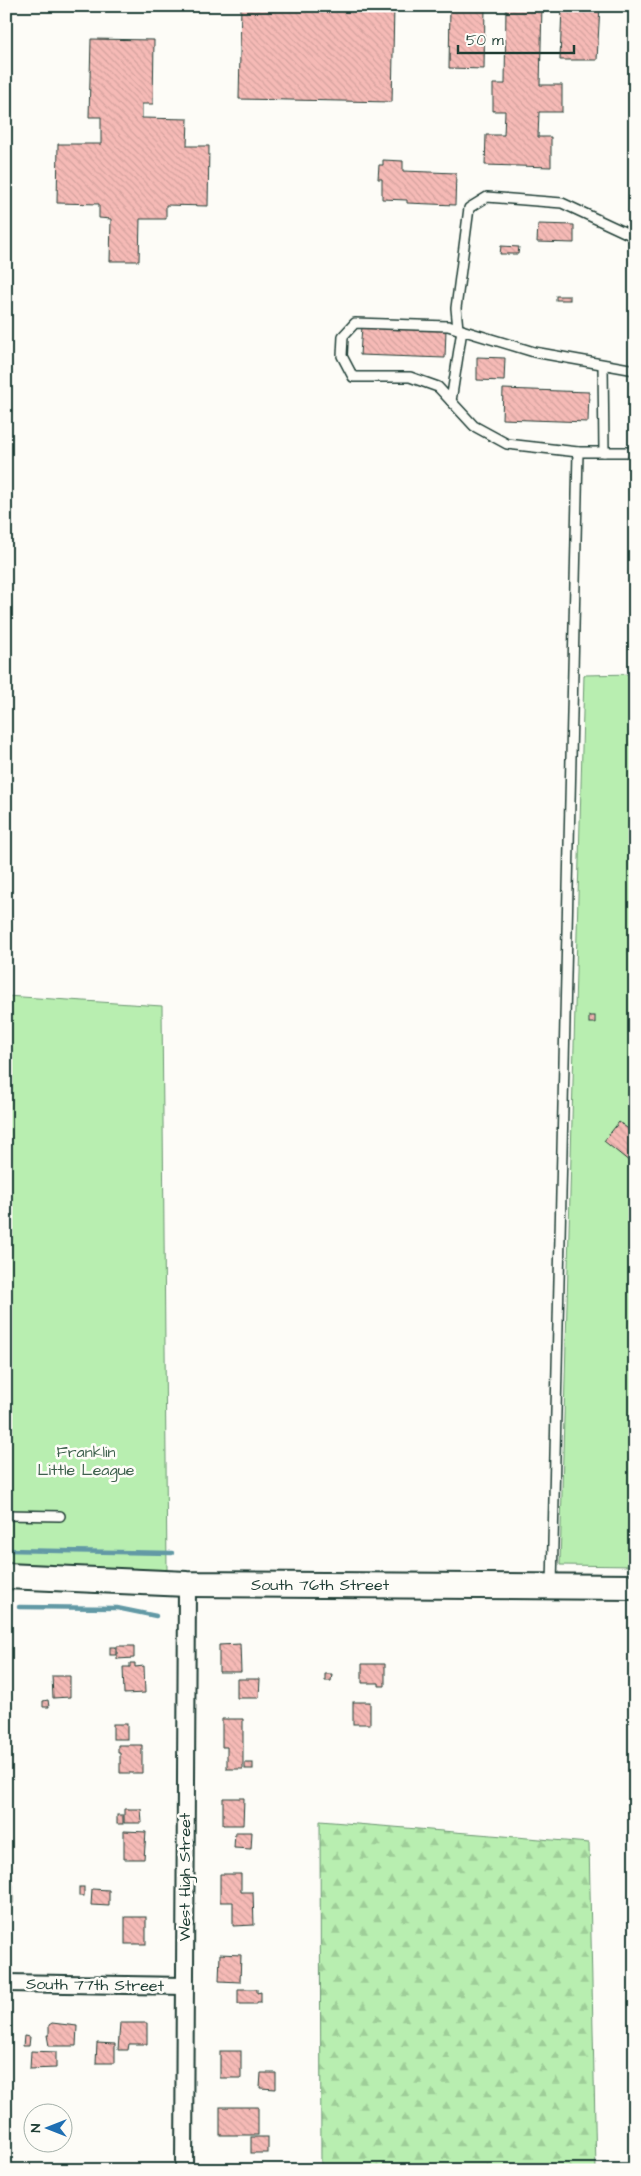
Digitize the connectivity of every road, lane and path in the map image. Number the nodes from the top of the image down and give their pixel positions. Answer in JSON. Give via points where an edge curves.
{"nodes":[{"id":1,"x":635,"y":237,"type":"edge"},
{"id":2,"x":460,"y":329,"type":"junction"},
{"id":3,"x":603,"y":365,"type":"junction"},
{"id":4,"x":635,"y":370,"type":"edge"},
{"id":5,"x":451,"y":401,"type":"junction"},
{"id":6,"x":578,"y":452,"type":"junction"},
{"id":7,"x":604,"y":452,"type":"junction"},
{"id":8,"x":635,"y":452,"type":"edge"},
{"id":9,"x":6,"y":1515,"type":"edge"},
{"id":10,"x":60,"y":1516,"type":"dead end"},
{"id":11,"x":6,"y":1576,"type":"edge"},
{"id":12,"x":187,"y":1584,"type":"junction"},
{"id":13,"x":552,"y":1586,"type":"junction"},
{"id":14,"x":635,"y":1587,"type":"edge"},
{"id":15,"x":6,"y":1983,"type":"edge"},
{"id":16,"x":185,"y":1986,"type":"junction"},
{"id":17,"x":184,"y":2170,"type":"edge"}],
"edges":[{"from":1,"to":2,"type":"lane","via":[[562,203],[487,197],[469,208],[456,308]]},
{"from":2,"to":3,"type":"lane","via":[[534,352]]},
{"from":2,"to":5,"type":"lane"},
{"from":2,"to":5,"type":"lane","via":[[355,323],[343,336],[342,356],[353,376],[410,376],[438,386]]},
{"from":3,"to":4,"type":"lane"},
{"from":3,"to":7,"type":"lane"},
{"from":5,"to":6,"type":"lane","via":[[474,426],[507,444]]},
{"from":6,"to":7,"type":"lane"},
{"from":6,"to":13,"type":"lane"},
{"from":7,"to":8,"type":"lane"},
{"from":9,"to":10,"type":"lane"},
{"from":11,"to":12,"type":"main road","name":"South 76th Street"},
{"from":12,"to":13,"type":"main road","name":"South 76th Street"},
{"from":12,"to":16,"type":"street","name":"West High Street"},
{"from":13,"to":14,"type":"main road","name":"South 76th Street"},
{"from":15,"to":16,"type":"street","name":"South 77th Street"},
{"from":16,"to":17,"type":"street","name":"West High Street"}]}
